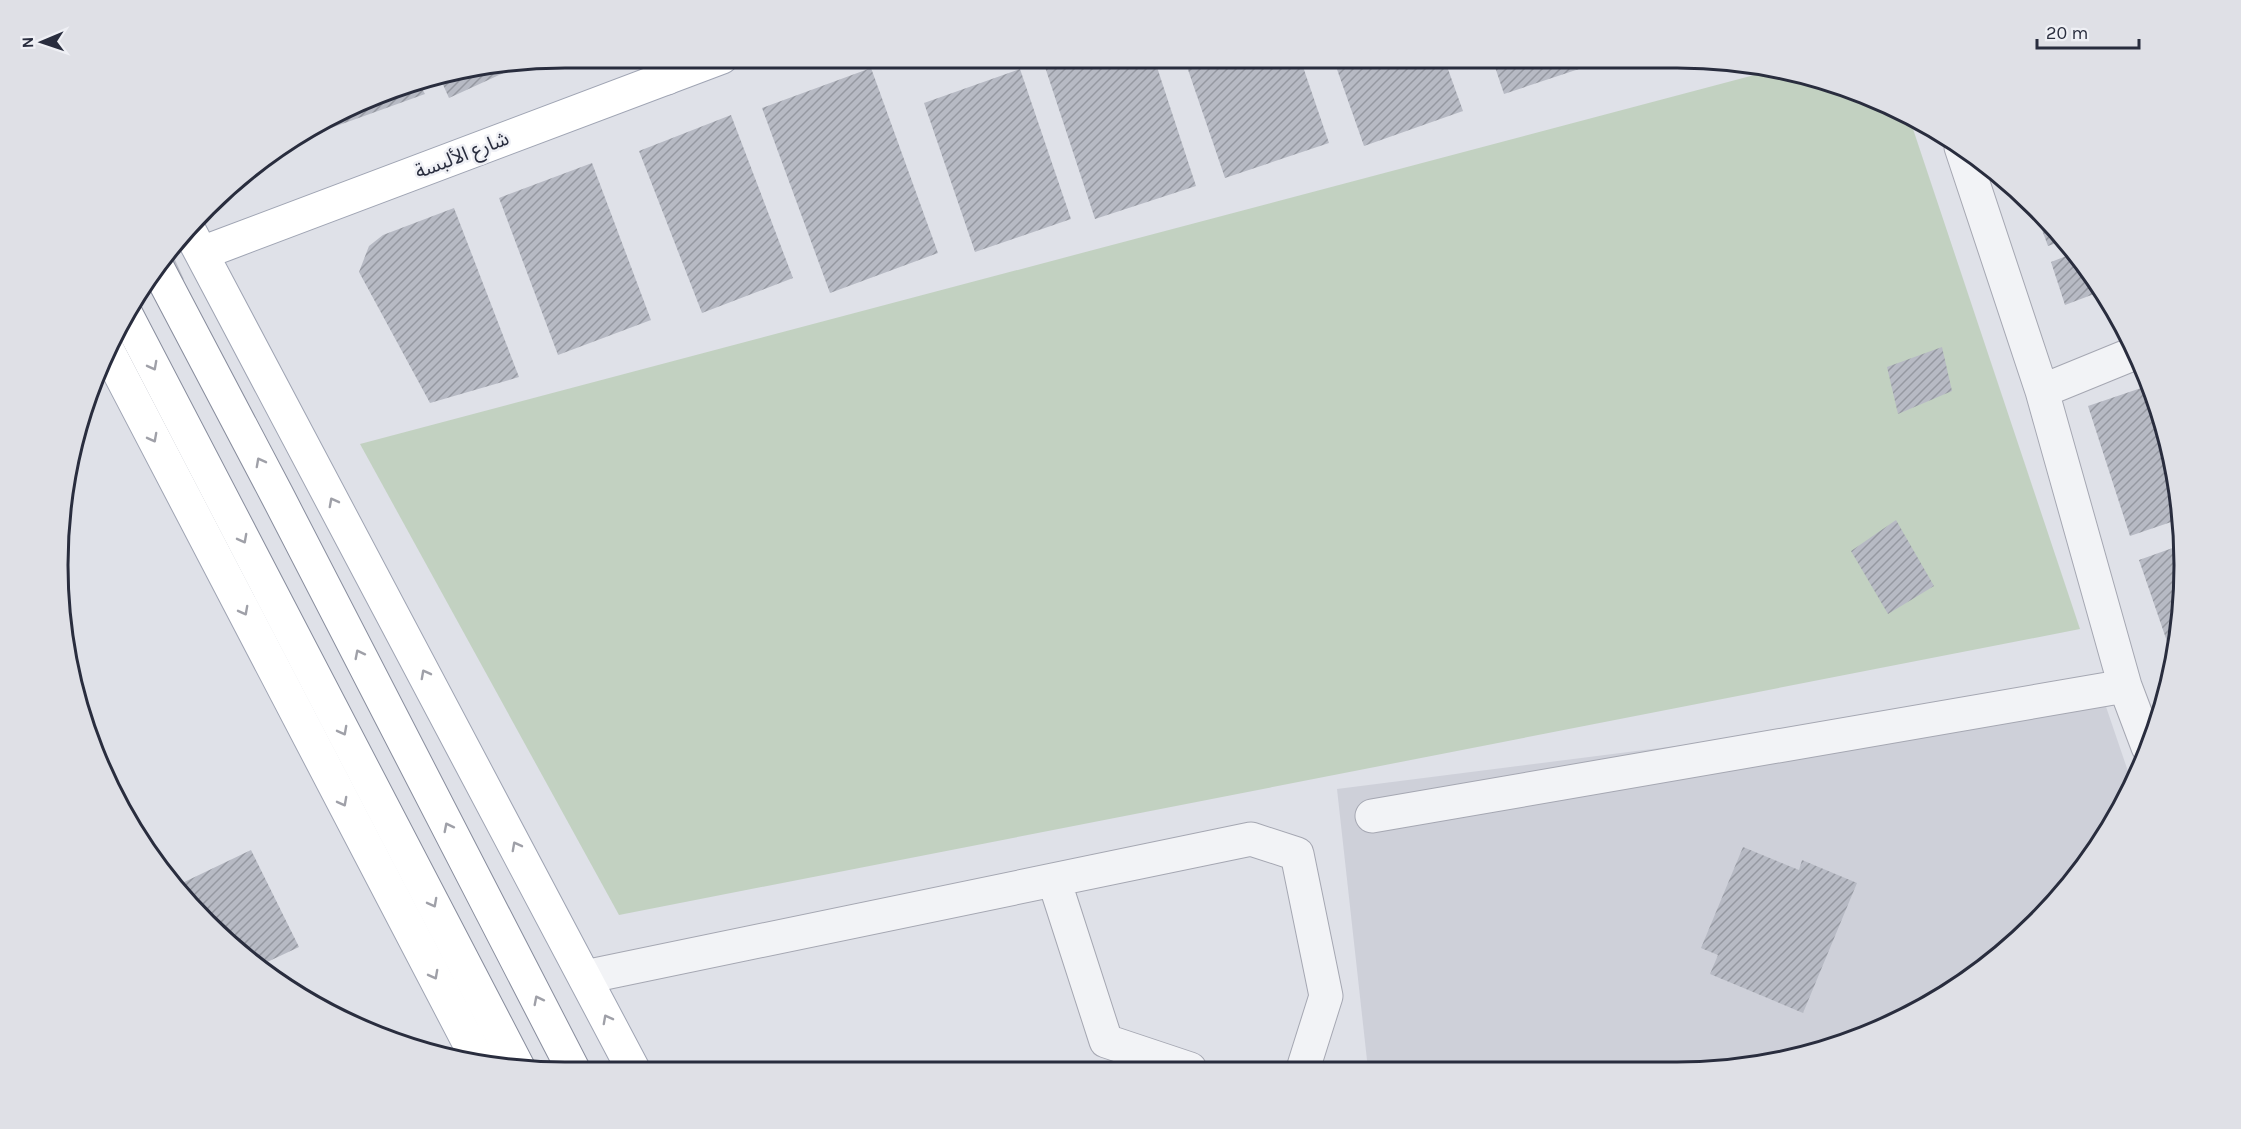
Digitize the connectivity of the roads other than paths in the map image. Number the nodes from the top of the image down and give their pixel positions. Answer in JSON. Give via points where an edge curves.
{"nodes":[{"id":1,"x":662,"y":68,"type":"edge"},
{"id":2,"x":1973,"y":166,"type":"edge"},
{"id":3,"x":196,"y":243,"type":"edge"},
{"id":4,"x":161,"y":274,"type":"edge"},
{"id":5,"x":131,"y":323,"type":"edge"},
{"id":6,"x":2128,"y":357,"type":"edge"},
{"id":7,"x":112,"y":359,"type":"edge"},
{"id":8,"x":2042,"y":391,"type":"junction"},
{"id":9,"x":2126,"y":686,"type":"junction"},
{"id":10,"x":2144,"y":732,"type":"edge"},
{"id":11,"x":1372,"y":816,"type":"dead end"},
{"id":12,"x":1054,"y":880,"type":"junction"},
{"id":13,"x":585,"y":977,"type":"junction"},
{"id":14,"x":474,"y":1053,"type":"edge"},
{"id":15,"x":513,"y":1058,"type":"edge"},
{"id":16,"x":569,"y":1062,"type":"edge"},
{"id":17,"x":629,"y":1062,"type":"edge"},
{"id":18,"x":1169,"y":1062,"type":"edge"},
{"id":19,"x":1305,"y":1062,"type":"edge"}],
"edges":[{"from":1,"to":3,"type":"main road","name":"شارع الألبسة"},
{"from":2,"to":8,"type":"street"},
{"from":13,"to":3,"type":"main road","one_way":true},
{"from":16,"to":4,"type":"main road","one_way":true},
{"from":5,"to":15,"type":"main road","one_way":true},
{"from":6,"to":8,"type":"street"},
{"from":7,"to":14,"type":"main road","one_way":true},
{"from":8,"to":9,"type":"street"},
{"from":9,"to":10,"type":"street"},
{"from":9,"to":11,"type":"street"},
{"from":12,"to":13,"type":"street"},
{"from":12,"to":18,"type":"street","via":[[1106,1041]]},
{"from":12,"to":19,"type":"street","via":[[1251,840],[1297,854],[1326,996]]},
{"from":17,"to":13,"type":"main road","one_way":true}]}
